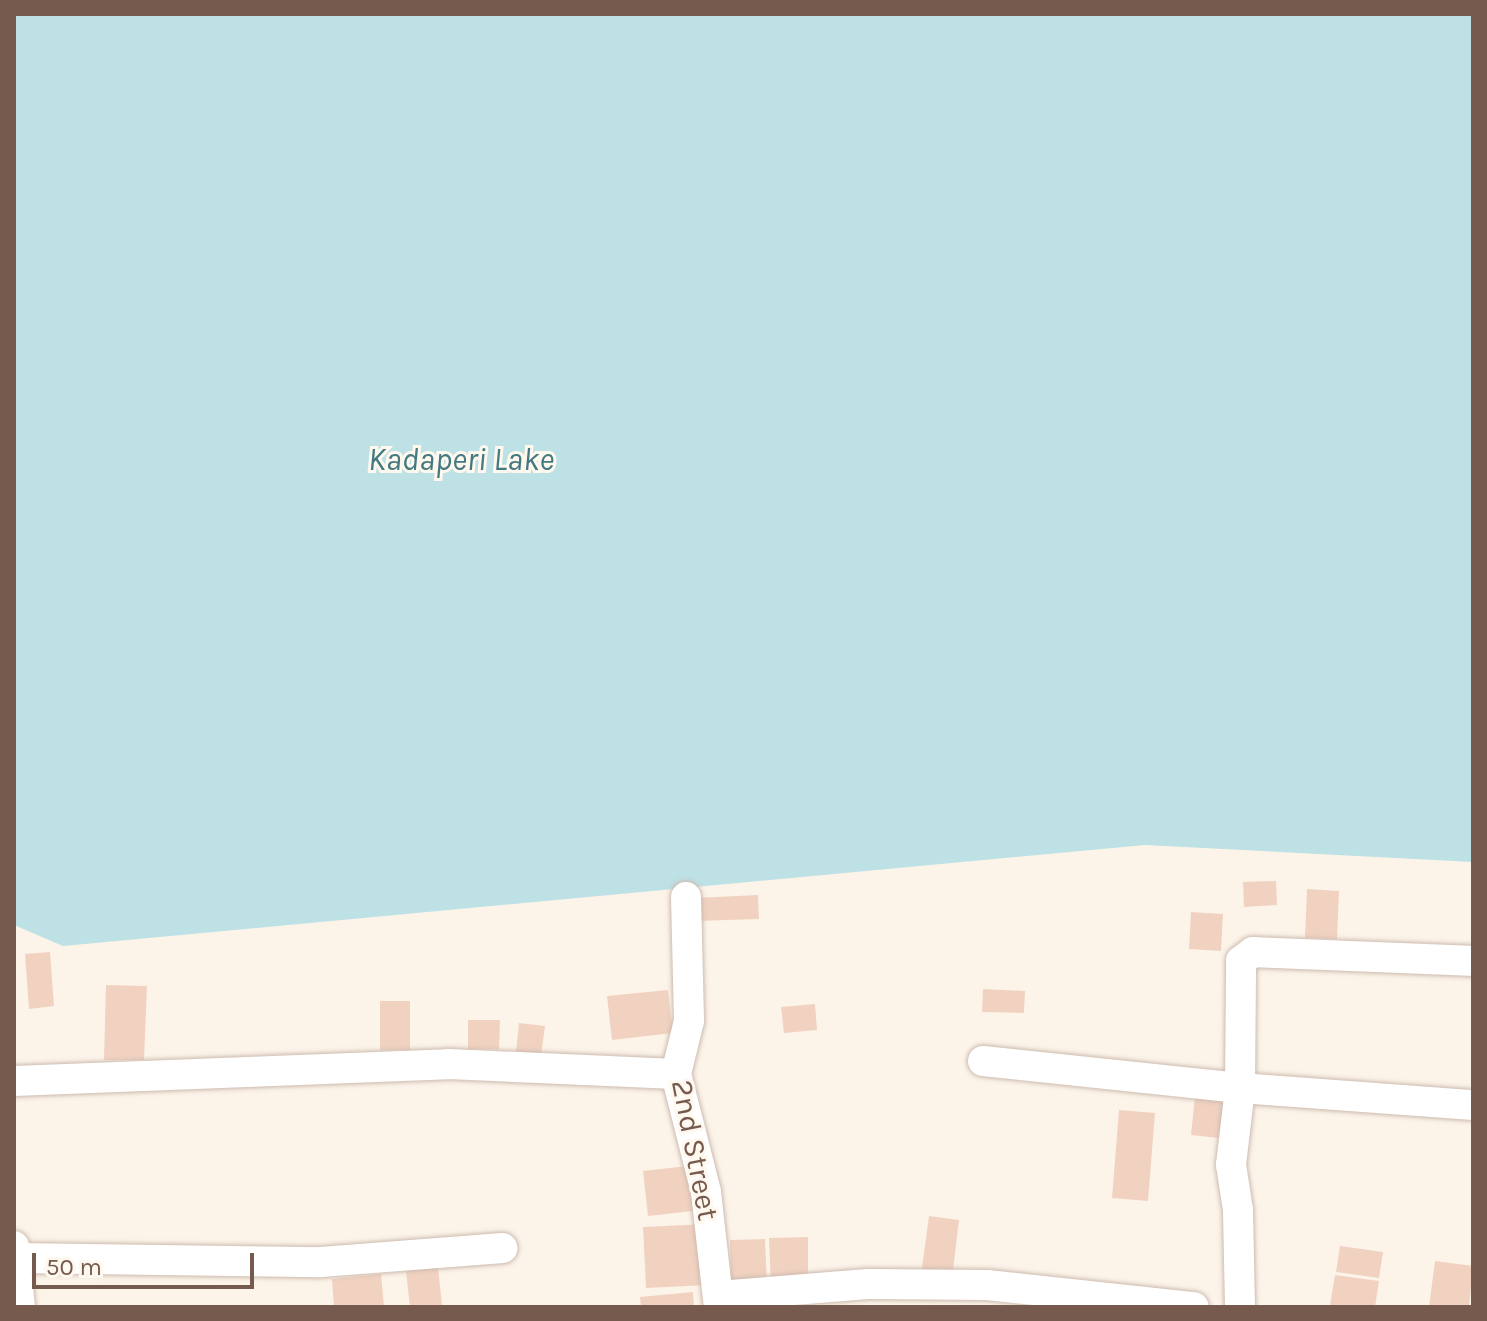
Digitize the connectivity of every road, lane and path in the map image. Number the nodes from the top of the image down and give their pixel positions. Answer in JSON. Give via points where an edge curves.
{"nodes":[{"id":1,"x":686,"y":897,"type":"dead end"},
{"id":2,"x":1473,"y":961,"type":"edge"},
{"id":3,"x":983,"y":1061,"type":"dead end"},
{"id":4,"x":676,"y":1074,"type":"junction"},
{"id":5,"x":14,"y":1081,"type":"edge"},
{"id":6,"x":1240,"y":1088,"type":"junction"},
{"id":7,"x":1473,"y":1105,"type":"edge"},
{"id":8,"x":502,"y":1248,"type":"dead end"},
{"id":9,"x":15,"y":1252,"type":"edge"},
{"id":10,"x":719,"y":1302,"type":"edge"},
{"id":11,"x":20,"y":1307,"type":"edge"},
{"id":12,"x":1194,"y":1307,"type":"edge"},
{"id":13,"x":1240,"y":1307,"type":"edge"}],
"edges":[{"from":1,"to":4,"type":"street","name":"2nd Street","via":[[689,1021]]},
{"from":2,"to":6,"type":"street","via":[[1253,952],[1241,961]]},
{"from":3,"to":6,"type":"street"},
{"from":4,"to":5,"type":"street","via":[[448,1064]]},
{"from":4,"to":10,"type":"street","name":"2nd Street","via":[[706,1192]]},
{"from":6,"to":7,"type":"street"},
{"from":6,"to":13,"type":"street","via":[[1231,1165],[1238,1210]]},
{"from":8,"to":9,"type":"street","via":[[321,1262]]},
{"from":9,"to":11,"type":"street"},
{"from":10,"to":12,"type":"street","via":[[868,1284],[987,1285]]}]}
